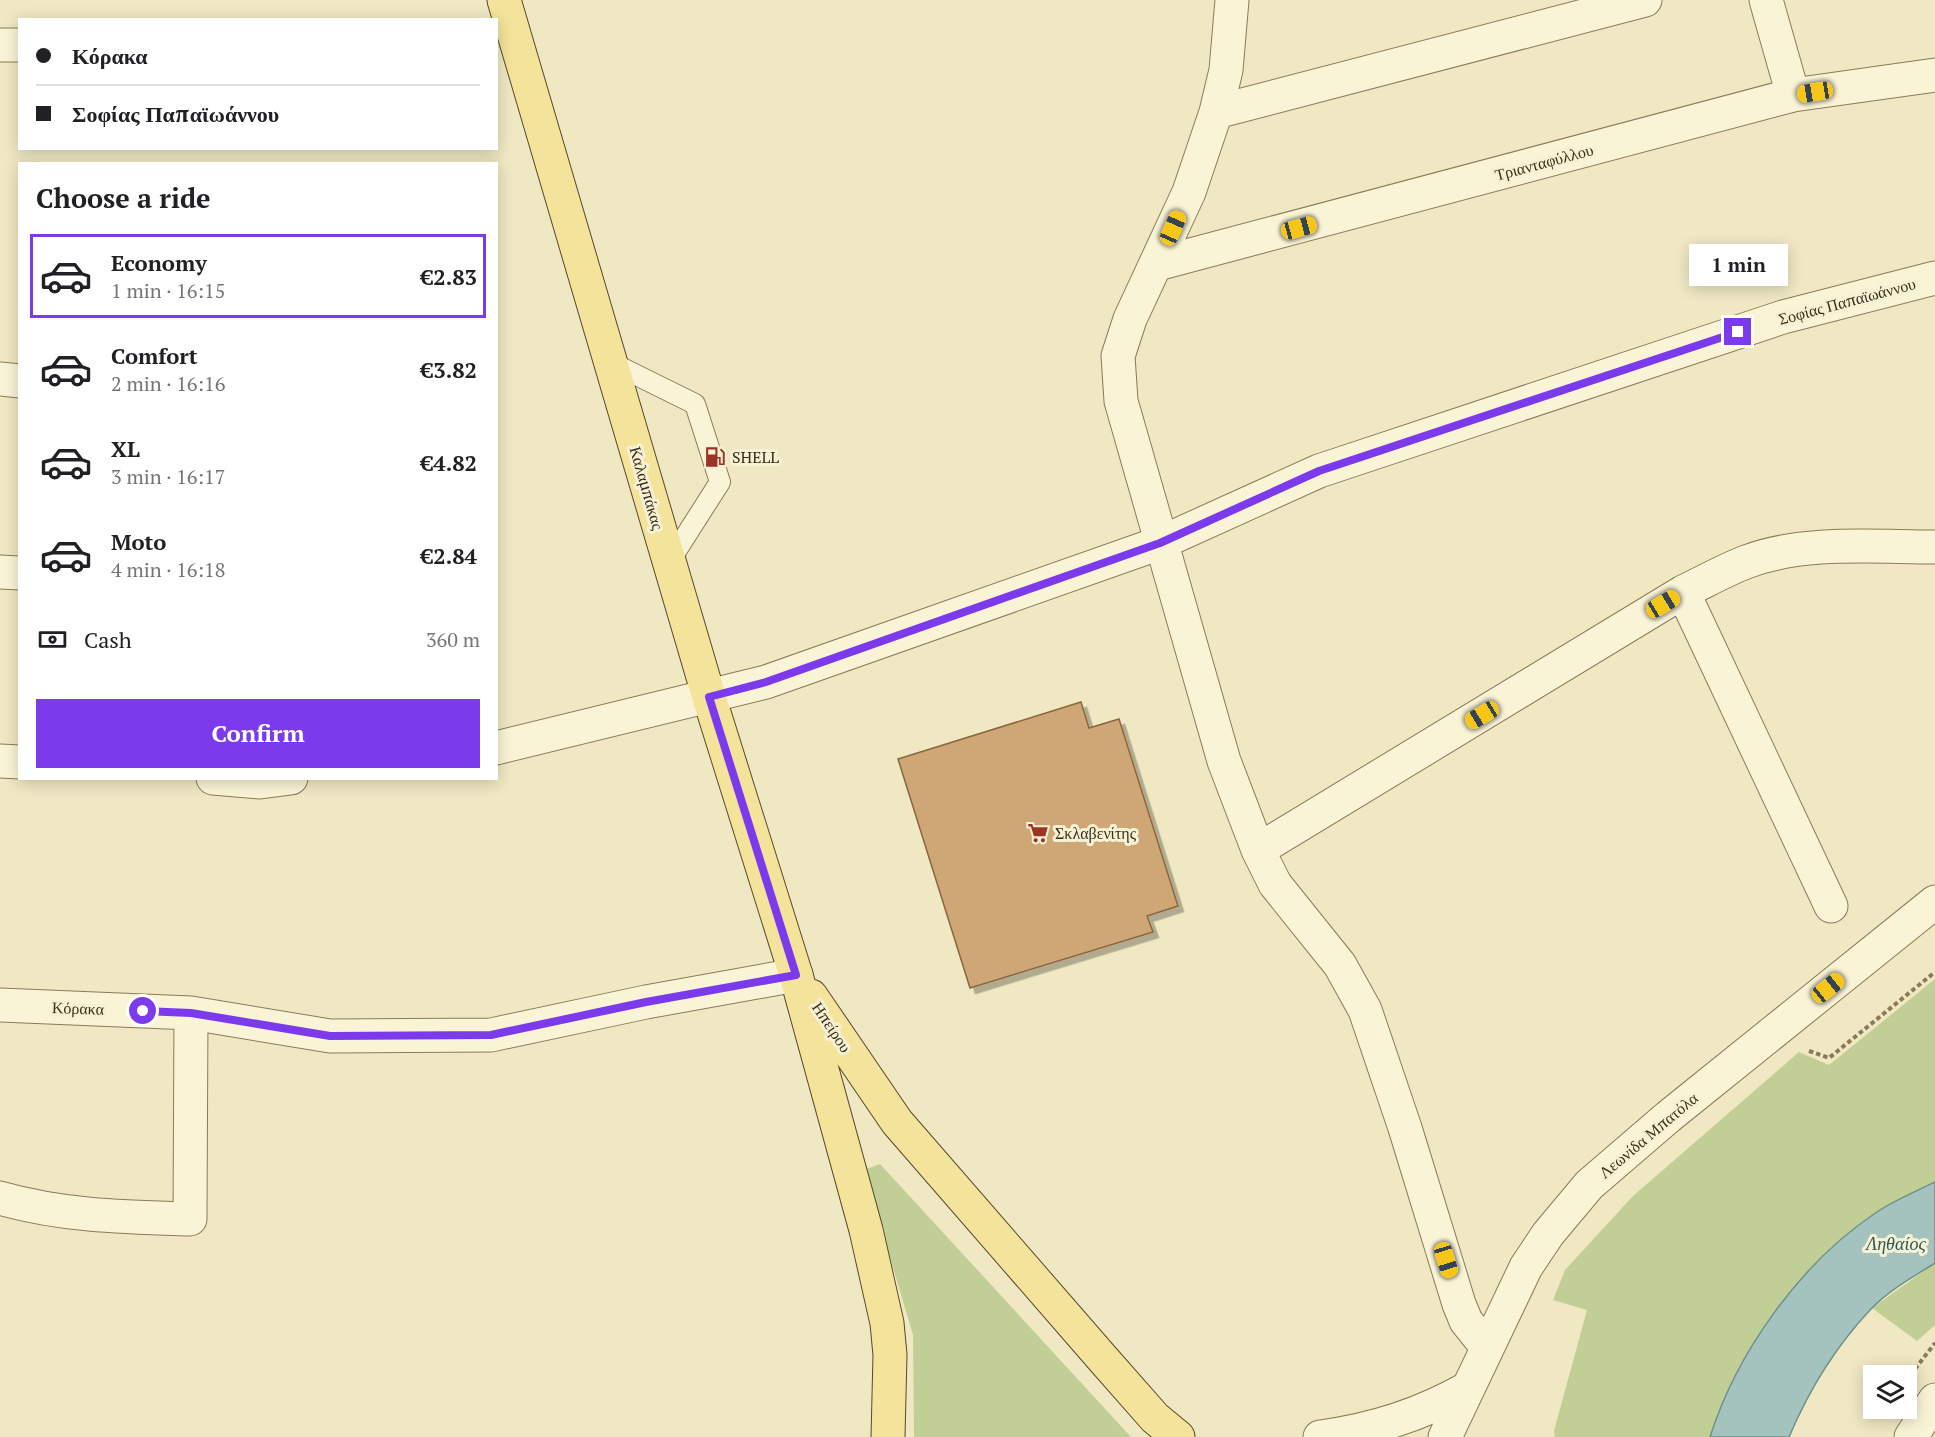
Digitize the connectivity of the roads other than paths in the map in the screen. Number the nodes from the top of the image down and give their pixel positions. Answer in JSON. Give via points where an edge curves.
{"nodes":[{"id":1,"x":504,"y":0,"type":"edge"},
{"id":2,"x":1232,"y":0,"type":"edge"},
{"id":3,"x":1645,"y":0,"type":"edge"},
{"id":4,"x":1766,"y":0,"type":"edge"},
{"id":5,"x":505,"y":33,"type":"edge"},
{"id":6,"x":0,"y":45,"type":"edge"},
{"id":7,"x":18,"y":45,"type":"edge"},
{"id":8,"x":1935,"y":75,"type":"edge"},
{"id":9,"x":1794,"y":96,"type":"junction"},
{"id":10,"x":1216,"y":112,"type":"junction"},
{"id":11,"x":1157,"y":264,"type":"junction"},
{"id":12,"x":1935,"y":278,"type":"edge"},
{"id":13,"x":610,"y":362,"type":"junction"},
{"id":14,"x":0,"y":379,"type":"edge"},
{"id":15,"x":18,"y":381,"type":"edge"},
{"id":16,"x":1160,"y":543,"type":"junction"},
{"id":17,"x":1935,"y":546,"type":"edge"},
{"id":18,"x":669,"y":562,"type":"junction"},
{"id":19,"x":0,"y":572,"type":"edge"},
{"id":20,"x":18,"y":573,"type":"edge"},
{"id":21,"x":1683,"y":592,"type":"junction"},
{"id":22,"x":709,"y":697,"type":"junction"},
{"id":23,"x":498,"y":748,"type":"edge"},
{"id":24,"x":0,"y":761,"type":"edge"},
{"id":25,"x":18,"y":762,"type":"edge"},
{"id":26,"x":236,"y":780,"type":"edge"},
{"id":27,"x":276,"y":780,"type":"edge"},
{"id":28,"x":1258,"y":850,"type":"junction"},
{"id":29,"x":1935,"y":902,"type":"edge"},
{"id":30,"x":1831,"y":906,"type":"dead end"},
{"id":31,"x":796,"y":975,"type":"junction"},
{"id":32,"x":0,"y":1005,"type":"edge"},
{"id":33,"x":191,"y":1013,"type":"junction"},
{"id":34,"x":0,"y":1198,"type":"edge"},
{"id":35,"x":1486,"y":1346,"type":"junction"},
{"id":36,"x":1468,"y":1388,"type":"junction"},
{"id":37,"x":1935,"y":1400,"type":"edge"},
{"id":38,"x":888,"y":1437,"type":"edge"},
{"id":39,"x":1178,"y":1437,"type":"edge"},
{"id":40,"x":1320,"y":1437,"type":"edge"},
{"id":41,"x":1445,"y":1437,"type":"edge"},
{"id":42,"x":1911,"y":1437,"type":"edge"}],
"edges":[{"from":1,"to":5,"type":"main road","name":"Καλαμπάκας"},
{"from":2,"to":10,"type":"street","via":[[1226,70]]},
{"from":3,"to":10,"type":"street"},
{"from":4,"to":9,"type":"street"},
{"from":5,"to":13,"type":"main road","name":"Καλαμπάκας"},
{"from":6,"to":7,"type":"street"},
{"from":8,"to":9,"type":"street","name":"Τριανταφύλλου"},
{"from":9,"to":11,"type":"street","name":"Τριανταφύλλου"},
{"from":10,"to":11,"type":"street","via":[[1189,192]]},
{"from":11,"to":16,"type":"street","via":[[1130,319],[1118,356],[1121,401]]},
{"from":12,"to":16,"type":"street","name":"Σοφίας Παπαϊωάννου","via":[[1783,317],[1319,471]]},
{"from":13,"to":18,"type":"main road","name":"Καλαμπάκας"},
{"from":13,"to":18,"type":"lane","via":[[695,404],[720,482]]},
{"from":14,"to":15,"type":"street"},
{"from":16,"to":22,"type":"street","name":"Σοφίας Παπαϊωάννου","via":[[766,682]]},
{"from":16,"to":28,"type":"street","via":[[1224,761]]},
{"from":17,"to":21,"type":"street","via":[[1788,552],[1748,561]]},
{"from":18,"to":22,"type":"main road","name":"Καλαμπάκας"},
{"from":19,"to":20,"type":"street"},
{"from":21,"to":28,"type":"street"},
{"from":21,"to":30,"type":"street"},
{"from":22,"to":23,"type":"street","name":"Σοφίας Παπαϊωάννου"},
{"from":22,"to":31,"type":"main road","name":"Καλαμπάκας"},
{"from":24,"to":25,"type":"street"},
{"from":26,"to":27,"type":"street"},
{"from":28,"to":35,"type":"street","via":[[1275,884],[1340,965],[1365,1010],[1459,1304],[1466,1321]]},
{"from":29,"to":35,"type":"street","name":"Λεωνίδα Μπατόλα","via":[[1589,1185],[1526,1267]]},
{"from":31,"to":33,"type":"street","name":"Κόρακα","via":[[491,1035],[330,1036]]},
{"from":31,"to":38,"type":"main road","name":"Ηπείρου","via":[[881,1290],[890,1355]]},
{"from":31,"to":39,"type":"main road","name":"Ηπείρου","via":[[897,1122],[1155,1418]]},
{"from":32,"to":33,"type":"street","name":"Κόρακα"},
{"from":33,"to":34,"type":"street","via":[[190,1220],[93,1216]]},
{"from":35,"to":36,"type":"street","name":"Λεωνίδα Μπατόλα"},
{"from":36,"to":40,"type":"street","via":[[1389,1424]]},
{"from":36,"to":41,"type":"street","name":"Λεωνίδα Μπατόλα"},
{"from":37,"to":42,"type":"street"}]}
